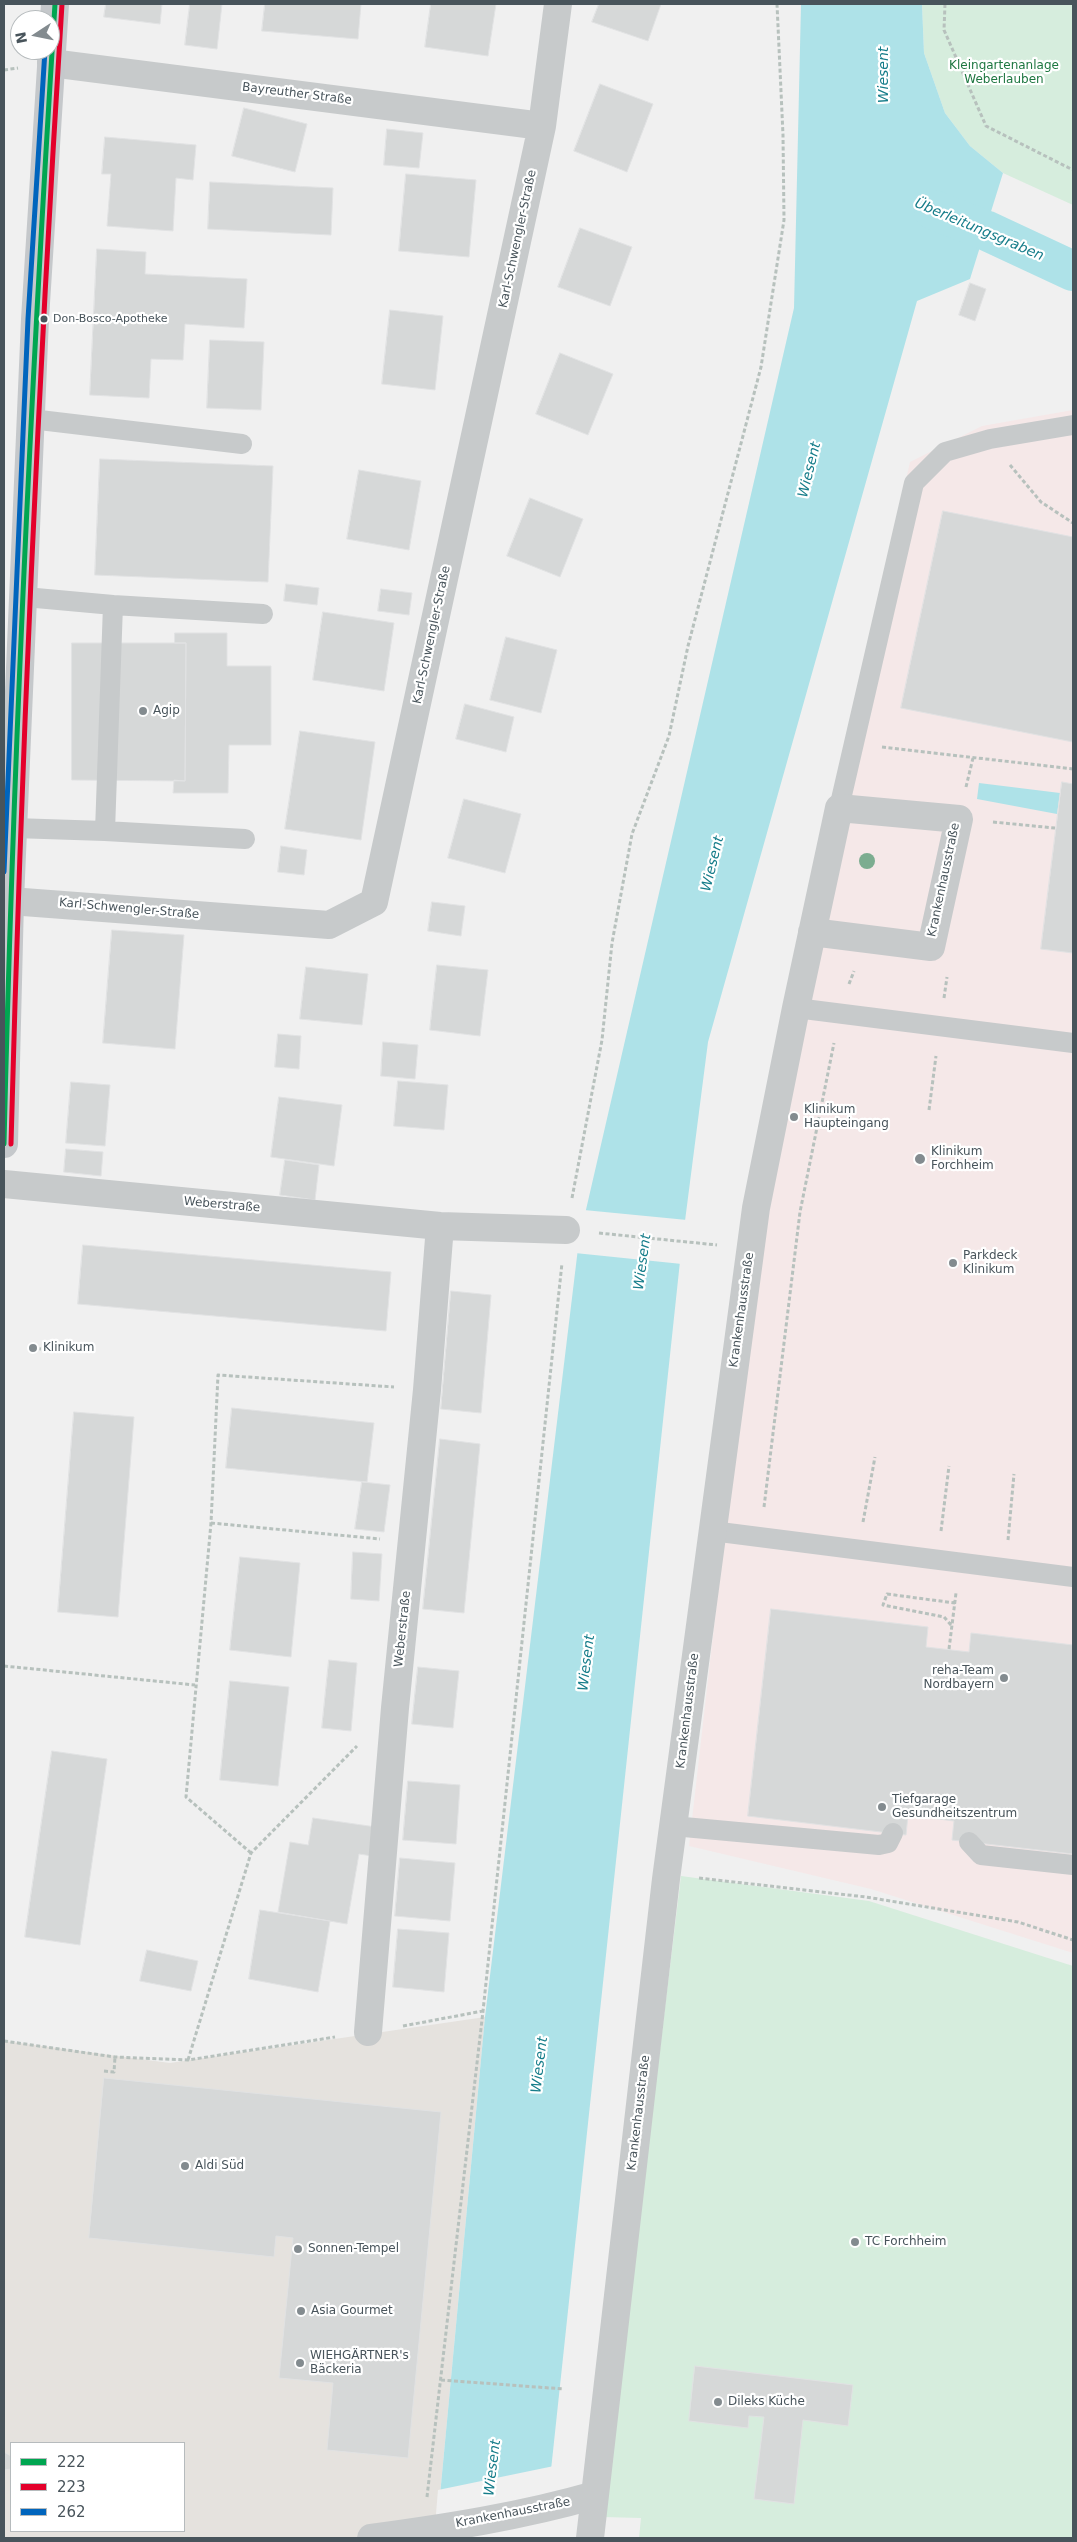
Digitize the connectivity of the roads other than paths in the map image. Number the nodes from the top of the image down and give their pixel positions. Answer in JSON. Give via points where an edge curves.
{"nodes":[{"id":1,"x":55,"y":4,"type":"edge"},
{"id":2,"x":558,"y":4,"type":"edge"},
{"id":3,"x":51,"y":63,"type":"junction"},
{"id":4,"x":542,"y":126,"type":"junction"},
{"id":5,"x":31,"y":419,"type":"junction"},
{"id":6,"x":1073,"y":425,"type":"edge"},
{"id":7,"x":242,"y":444,"type":"dead end"},
{"id":8,"x":25,"y":598,"type":"junction"},
{"id":9,"x":113,"y":604,"type":"junction"},
{"id":10,"x":263,"y":614,"type":"dead end"},
{"id":11,"x":12,"y":718,"type":"edge"},
{"id":12,"x":839,"y":808,"type":"junction"},
{"id":13,"x":14,"y":828,"type":"junction"},
{"id":14,"x":105,"y":831,"type":"junction"},
{"id":15,"x":246,"y":839,"type":"dead end"},
{"id":16,"x":7,"y":900,"type":"edge"},
{"id":17,"x":812,"y":932,"type":"junction"},
{"id":18,"x":796,"y":1008,"type":"junction"},
{"id":19,"x":1073,"y":1043,"type":"edge"},
{"id":20,"x":4,"y":1144,"type":"edge"},
{"id":21,"x":4,"y":1184,"type":"edge"},
{"id":22,"x":440,"y":1226,"type":"junction"},
{"id":23,"x":566,"y":1230,"type":"road end"},
{"id":24,"x":712,"y":1532,"type":"junction"},
{"id":25,"x":1073,"y":1577,"type":"edge"},
{"id":26,"x":673,"y":1826,"type":"junction"},
{"id":27,"x":893,"y":1833,"type":"dead end"},
{"id":28,"x":969,"y":1842,"type":"dead end"},
{"id":29,"x":1073,"y":1865,"type":"edge"},
{"id":30,"x":368,"y":2032,"type":"road end"},
{"id":31,"x":595,"y":2495,"type":"junction"},
{"id":32,"x":371,"y":2538,"type":"edge"},
{"id":33,"x":590,"y":2538,"type":"edge"}],
"edges":[{"from":1,"to":3,"type":"main road"},
{"from":2,"to":4,"type":"street","name":"Karl-Schwengler-Straße"},
{"from":3,"to":4,"type":"street","name":"Bayreuther Straße"},
{"from":3,"to":5,"type":"main road"},
{"from":4,"to":16,"type":"street","name":"Karl-Schwengler-Straße","via":[[374,902],[329,926]]},
{"from":5,"to":7,"type":"lane"},
{"from":5,"to":8,"type":"main road"},
{"from":6,"to":12,"type":"lane","via":[[990,439],[945,452],[914,483]]},
{"from":8,"to":9,"type":"lane"},
{"from":8,"to":11,"type":"main road"},
{"from":9,"to":10,"type":"lane"},
{"from":9,"to":14,"type":"lane"},
{"from":11,"to":13,"type":"main road"},
{"from":12,"to":17,"type":"street","name":"Krankenhausstraße"},
{"from":12,"to":17,"type":"street","name":"Krankenhausstraße","via":[[959,819],[931,947]]},
{"from":13,"to":14,"type":"lane"},
{"from":13,"to":16,"type":"main road"},
{"from":14,"to":15,"type":"lane"},
{"from":16,"to":20,"type":"main road"},
{"from":17,"to":18,"type":"street","name":"Krankenhausstraße"},
{"from":18,"to":19,"type":"lane"},
{"from":18,"to":24,"type":"street","name":"Krankenhausstraße","via":[[756,1208]]},
{"from":21,"to":22,"type":"street","name":"Weberstraße"},
{"from":22,"to":23,"type":"street","name":"Weberstraße"},
{"from":22,"to":30,"type":"street","name":"Weberstraße"},
{"from":24,"to":25,"type":"lane"},
{"from":24,"to":26,"type":"street","name":"Krankenhausstraße"},
{"from":26,"to":27,"type":"lane","via":[[878,1845],[888,1843]]},
{"from":26,"to":31,"type":"street","name":"Krankenhausstraße"},
{"from":28,"to":29,"type":"lane","via":[[981,1855]]},
{"from":31,"to":32,"type":"street","name":"Krankenhausstraße","via":[[562,2505]]},
{"from":31,"to":33,"type":"street","name":"Krankenhausstraße"}]}
